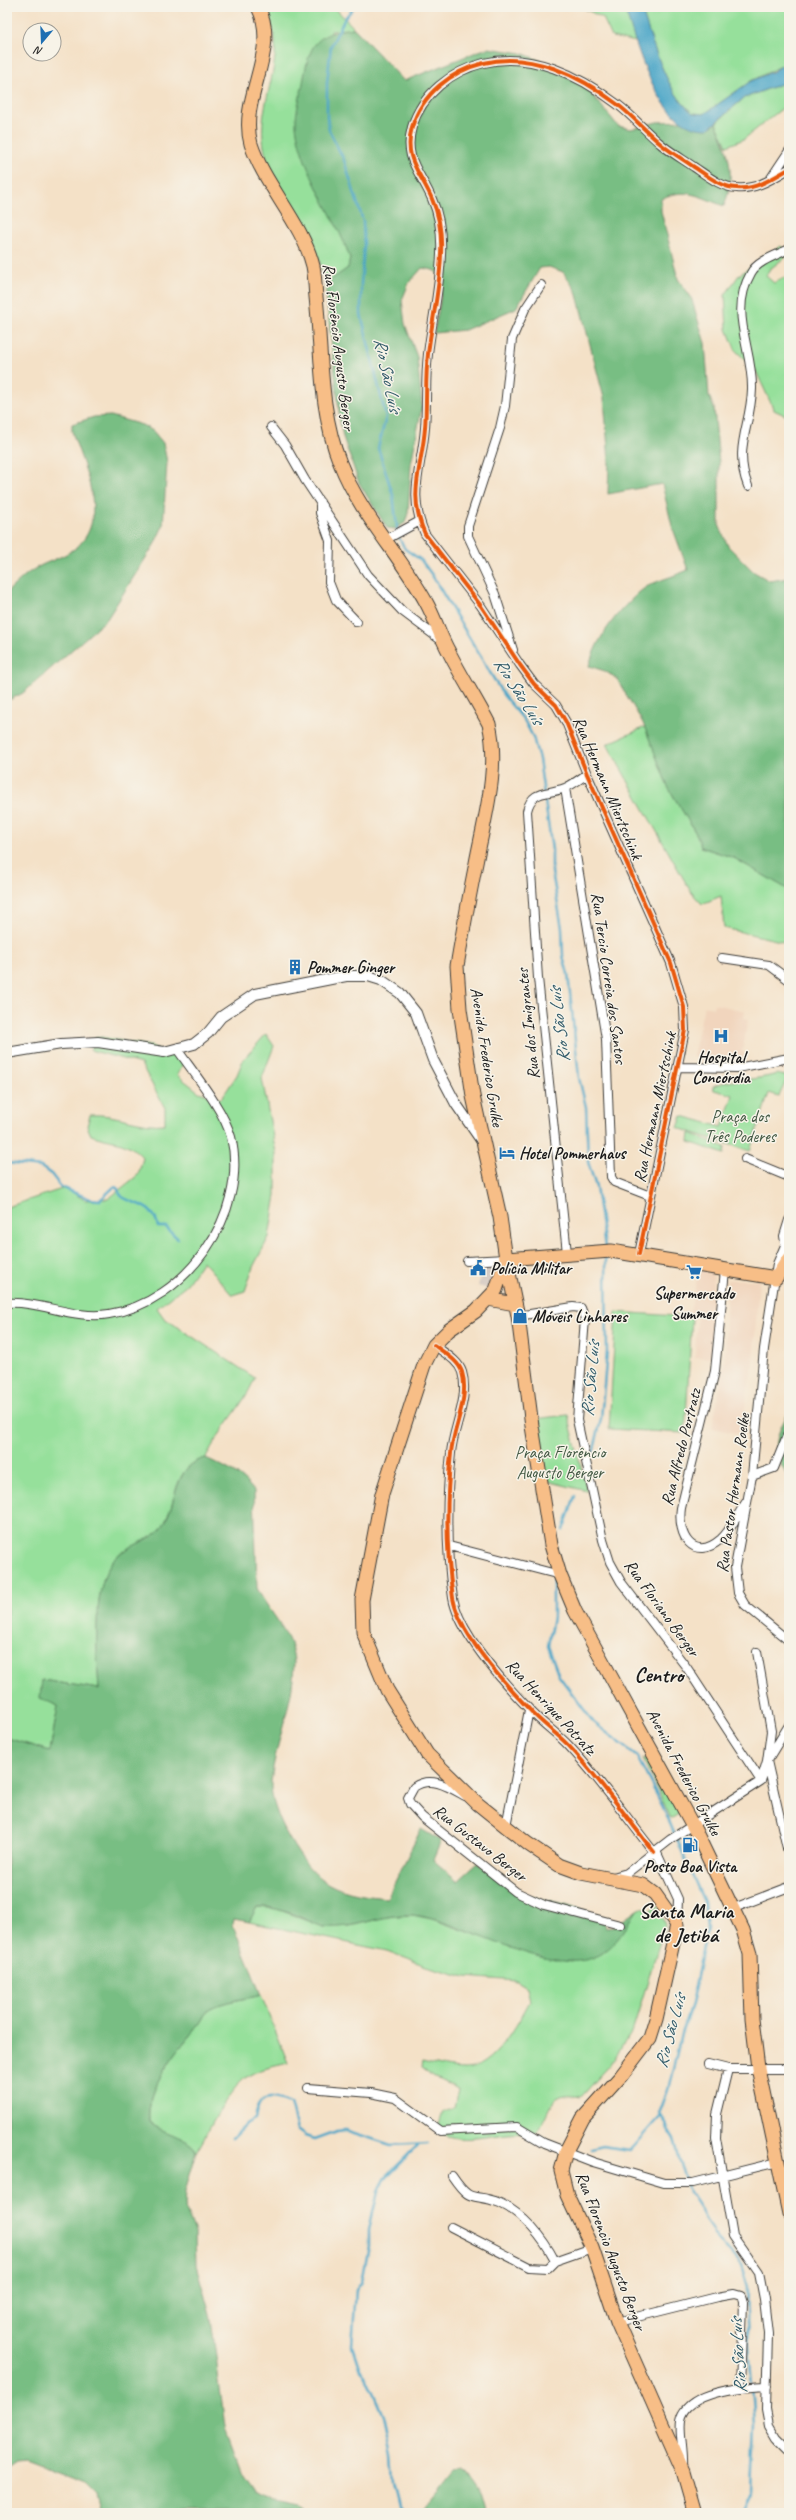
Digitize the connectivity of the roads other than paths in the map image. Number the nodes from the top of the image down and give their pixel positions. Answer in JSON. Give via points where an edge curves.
{"nodes":[{"id":1,"x":258,"y":7,"type":"edge"},
{"id":2,"x":788,"y":153,"type":"edge"},
{"id":3,"x":789,"y":169,"type":"edge"},
{"id":4,"x":771,"y":179,"type":"junction"},
{"id":5,"x":789,"y":249,"type":"edge"},
{"id":6,"x":541,"y":285,"type":"dead end"},
{"id":7,"x":271,"y":427,"type":"dead end"},
{"id":8,"x":748,"y":486,"type":"dead end"},
{"id":9,"x":319,"y":499,"type":"junction"},
{"id":10,"x":420,"y":521,"type":"junction"},
{"id":11,"x":389,"y":538,"type":"junction"},
{"id":12,"x":357,"y":622,"type":"dead end"},
{"id":13,"x":442,"y":638,"type":"junction"},
{"id":14,"x":518,"y":662,"type":"junction"},
{"id":15,"x":587,"y":774,"type":"junction"},
{"id":16,"x":566,"y":788,"type":"junction"},
{"id":17,"x":722,"y":958,"type":"dead end"},
{"id":18,"x":789,"y":980,"type":"edge"},
{"id":19,"x":177,"y":1049,"type":"junction"},
{"id":20,"x":7,"y":1053,"type":"edge"},
{"id":21,"x":789,"y":1058,"type":"edge"},
{"id":22,"x":678,"y":1067,"type":"junction"},
{"id":23,"x":482,"y":1142,"type":"junction"},
{"id":24,"x":745,"y":1159,"type":"dead end"},
{"id":25,"x":789,"y":1178,"type":"edge"},
{"id":26,"x":650,"y":1196,"type":"junction"},
{"id":27,"x":789,"y":1220,"type":"edge"},
{"id":28,"x":787,"y":1239,"type":"edge"},
{"id":29,"x":567,"y":1253,"type":"junction"},
{"id":30,"x":639,"y":1254,"type":"junction"},
{"id":31,"x":789,"y":1258,"type":"edge"},
{"id":32,"x":506,"y":1259,"type":"junction"},
{"id":33,"x":467,"y":1261,"type":"dead end"},
{"id":34,"x":725,"y":1270,"type":"junction"},
{"id":35,"x":776,"y":1278,"type":"junction"},
{"id":36,"x":488,"y":1299,"type":"junction"},
{"id":37,"x":7,"y":1303,"type":"edge"},
{"id":38,"x":517,"y":1310,"type":"junction"},
{"id":39,"x":434,"y":1346,"type":"junction"},
{"id":40,"x":789,"y":1431,"type":"edge"},
{"id":41,"x":752,"y":1476,"type":"junction"},
{"id":42,"x":749,"y":1499,"type":"junction"},
{"id":43,"x":449,"y":1546,"type":"junction"},
{"id":44,"x":560,"y":1575,"type":"junction"},
{"id":45,"x":789,"y":1641,"type":"edge"},
{"id":46,"x":757,"y":1652,"type":"dead end"},
{"id":47,"x":529,"y":1710,"type":"junction"},
{"id":48,"x":789,"y":1725,"type":"edge"},
{"id":49,"x":787,"y":1736,"type":"edge"},
{"id":50,"x":767,"y":1761,"type":"junction"},
{"id":51,"x":761,"y":1781,"type":"junction"},
{"id":52,"x":478,"y":1804,"type":"junction"},
{"id":53,"x":785,"y":1822,"type":"edge"},
{"id":54,"x":506,"y":1826,"type":"junction"},
{"id":55,"x":688,"y":1828,"type":"junction"},
{"id":56,"x":655,"y":1852,"type":"junction"},
{"id":57,"x":789,"y":1857,"type":"edge"},
{"id":58,"x":608,"y":1878,"type":"junction"},
{"id":59,"x":789,"y":1887,"type":"edge"},
{"id":60,"x":734,"y":1908,"type":"junction"},
{"id":61,"x":620,"y":1925,"type":"dead end"},
{"id":62,"x":677,"y":1925,"type":"junction"},
{"id":63,"x":708,"y":2064,"type":"dead end"},
{"id":64,"x":758,"y":2068,"type":"junction"},
{"id":65,"x":728,"y":2069,"type":"junction"},
{"id":66,"x":789,"y":2069,"type":"edge"},
{"id":67,"x":308,"y":2088,"type":"dead end"},
{"id":68,"x":566,"y":2151,"type":"junction"},
{"id":69,"x":778,"y":2162,"type":"junction"},
{"id":70,"x":722,"y":2175,"type":"junction"},
{"id":71,"x":452,"y":2176,"type":"dead end"},
{"id":72,"x":789,"y":2214,"type":"edge"},
{"id":73,"x":451,"y":2227,"type":"dead end"},
{"id":74,"x":592,"y":2248,"type":"junction"},
{"id":75,"x":555,"y":2261,"type":"junction"},
{"id":76,"x":617,"y":2322,"type":"junction"},
{"id":77,"x":763,"y":2386,"type":"junction"},
{"id":78,"x":742,"y":2388,"type":"junction"},
{"id":79,"x":789,"y":2451,"type":"edge"},
{"id":80,"x":683,"y":2471,"type":"junction"},
{"id":81,"x":695,"y":2513,"type":"edge"}],
"edges":[{"from":1,"to":11,"type":"main road","name":"Rua Florêncio Augusto Berger","via":[[263,18],[265,40],[250,110],[252,144],[299,231],[313,267],[326,412],[333,445],[340,465],[355,492]]},
{"from":2,"to":4,"type":"street"},
{"from":3,"to":4,"type":"street","name":"Rua Hermann Miertschink"},
{"from":4,"to":10,"type":"street","name":"Rua Hermann Miertschink","via":[[752,187],[734,188],[721,184],[663,146],[618,104],[582,82],[544,65],[506,60],[483,63],[453,76],[432,90],[422,104],[408,145],[410,158],[432,200],[442,234],[438,301],[428,354],[425,426],[415,505]]},
{"from":5,"to":8,"type":"street","via":[[759,264],[751,272],[740,301],[752,390],[742,449],[742,469]]},
{"from":6,"to":14,"type":"street","via":[[525,309],[512,339],[505,406],[500,428],[468,526],[468,536],[495,594]]},
{"from":7,"to":9,"type":"street"},
{"from":9,"to":12,"type":"street","via":[[320,514],[330,541],[330,582],[336,600]]},
{"from":9,"to":13,"type":"street","via":[[368,575],[402,611]]},
{"from":10,"to":11,"type":"street"},
{"from":10,"to":14,"type":"street","name":"Rua Hermann Miertschink","via":[[425,534],[481,606]]},
{"from":11,"to":13,"type":"main road","name":"Rua Florêncio Augusto Berger","via":[[426,602]]},
{"from":13,"to":23,"type":"main road","name":"Avenida Frederico Grulke","via":[[489,724],[492,743],[487,804],[457,966],[460,1009]]},
{"from":14,"to":15,"type":"street","name":"Rua Hermann Miertschink","via":[[560,712]]},
{"from":15,"to":16,"type":"street"},
{"from":15,"to":22,"type":"street","name":"Rua Hermann Miertschink","via":[[671,963],[685,1019]]},
{"from":16,"to":26,"type":"street","name":"Rua Tercio Correia dos Santos","via":[[606,1039],[611,1177],[614,1182]]},
{"from":16,"to":29,"type":"street","name":"Rua dos Imigrantes","via":[[536,795],[531,799],[527,811],[538,978]]},
{"from":17,"to":18,"type":"street","via":[[769,965]]},
{"from":19,"to":20,"type":"street","via":[[164,1052],[118,1044],[92,1043],[61,1044]]},
{"from":19,"to":23,"type":"street","via":[[194,1044],[208,1033],[221,1017],[255,994],[346,976],[368,976],[381,980],[400,993],[416,1013],[433,1060],[456,1104]]},
{"from":19,"to":37,"type":"street","via":[[231,1136],[231,1195],[217,1233],[197,1261],[168,1289],[143,1305],[107,1315],[20,1302]]},
{"from":21,"to":22,"type":"street","via":[[737,1068]]},
{"from":22,"to":26,"type":"street","name":"Rua Hermann Miertschink"},
{"from":23,"to":32,"type":"main road","name":"Avenida Frederico Grulke","via":[[500,1217]]},
{"from":24,"to":25,"type":"street"},
{"from":26,"to":30,"type":"street","name":"Rua Hermann Miertschink"},
{"from":27,"to":28,"type":"street","name":"Rua Pastor Hermann Roelke","via":[[784,1236]]},
{"from":28,"to":35,"type":"street","name":"Rua Pastor Hermann Roelke","via":[[777,1264]]},
{"from":29,"to":30,"type":"main road","via":[[611,1251]]},
{"from":29,"to":32,"type":"main road"},
{"from":30,"to":34,"type":"main road"},
{"from":31,"to":35,"type":"main road"},
{"from":32,"to":33,"type":"street"},
{"from":32,"to":36,"type":"main road","via":[[496,1290]]},
{"from":32,"to":38,"type":"main road","name":"Avenida Frederico Grulke"},
{"from":34,"to":35,"type":"main road"},
{"from":34,"to":42,"type":"street","name":"Rua Alfredo Portratz","via":[[715,1371],[679,1522],[688,1543],[696,1548],[704,1548],[722,1538]]},
{"from":35,"to":41,"type":"street","name":"Rua Pastor Hermann Roelke","via":[[764,1348]]},
{"from":36,"to":38,"type":"main road"},
{"from":36,"to":39,"type":"main road","via":[[449,1330]]},
{"from":38,"to":44,"type":"main road","name":"Avenida Frederico Grulke","via":[[551,1545]]},
{"from":38,"to":51,"type":"street","name":"Rua Floriano Berger","via":[[573,1307],[584,1311],[577,1420],[610,1562],[622,1582],[687,1668]]},
{"from":39,"to":43,"type":"street","name":"Rua Henrique Potratz","via":[[458,1364],[464,1380],[451,1450]]},
{"from":39,"to":52,"type":"main road","via":[[424,1365],[382,1494],[361,1616],[364,1632],[387,1690],[418,1741],[427,1754]]},
{"from":40,"to":41,"type":"street","via":[[774,1468]]},
{"from":41,"to":42,"type":"street","name":"Rua Pastor Hermann Roelke"},
{"from":42,"to":45,"type":"street","name":"Rua Pastor Hermann Roelke","via":[[735,1567],[738,1593],[745,1605]]},
{"from":43,"to":44,"type":"street"},
{"from":43,"to":47,"type":"street","name":"Rua Henrique Potratz","via":[[453,1600],[464,1629]]},
{"from":44,"to":55,"type":"main road","name":"Avenida Frederico Grulke","via":[[575,1611]]},
{"from":46,"to":50,"type":"street","via":[[771,1731]]},
{"from":47,"to":54,"type":"street"},
{"from":47,"to":56,"type":"street","name":"Rua Henrique Potratz","via":[[569,1746]]},
{"from":48,"to":49,"type":"street"},
{"from":49,"to":50,"type":"street"},
{"from":50,"to":51,"type":"street"},
{"from":50,"to":53,"type":"street"},
{"from":51,"to":55,"type":"street"},
{"from":52,"to":54,"type":"main road"},
{"from":52,"to":61,"type":"street","name":"Rua Gustavo Berger","via":[[444,1785],[431,1781],[414,1787],[408,1798],[422,1817],[516,1892],[544,1905]]},
{"from":53,"to":57,"type":"street"},
{"from":54,"to":58,"type":"main road","via":[[559,1865],[581,1873]]},
{"from":55,"to":56,"type":"street"},
{"from":55,"to":60,"type":"main road","name":"Avenida Frederico Grulke"},
{"from":56,"to":58,"type":"street","via":[[628,1873]]},
{"from":56,"to":62,"type":"street","name":"Rua Henrique Potratz","via":[[678,1899]]},
{"from":58,"to":62,"type":"main road","via":[[643,1885],[655,1894]]},
{"from":59,"to":60,"type":"street"},
{"from":60,"to":64,"type":"main road","name":"Avenida Frederico Grulke","via":[[750,1954],[752,2019]]},
{"from":62,"to":68,"type":"main road","name":"Rua Florencio Augusto Berger","via":[[650,2038],[622,2076],[583,2118]]},
{"from":63,"to":65,"type":"street"},
{"from":64,"to":65,"type":"street"},
{"from":64,"to":66,"type":"street"},
{"from":64,"to":69,"type":"main road","name":"Avenida Frederico Grulke"},
{"from":65,"to":70,"type":"street","via":[[717,2114],[716,2138]]},
{"from":67,"to":68,"type":"street","via":[[388,2095],[401,2101],[440,2131],[517,2127],[544,2143]]},
{"from":68,"to":70,"type":"street","via":[[593,2162],[676,2184],[693,2183]]},
{"from":68,"to":74,"type":"main road","name":"Rua Florencio Augusto Berger","via":[[561,2171],[567,2195]]},
{"from":69,"to":70,"type":"street"},
{"from":69,"to":72,"type":"main road","name":"Avenida Frederico Grulke"},
{"from":70,"to":77,"type":"street","via":[[733,2236],[759,2272],[768,2334]]},
{"from":71,"to":75,"type":"street","via":[[469,2196],[498,2202],[519,2216],[542,2240]]},
{"from":73,"to":75,"type":"street","via":[[529,2267],[548,2268]]},
{"from":74,"to":75,"type":"street"},
{"from":74,"to":76,"type":"main road","name":"Rua Florencio Augusto Berger"},
{"from":76,"to":78,"type":"street","via":[[717,2297],[734,2294],[741,2296],[744,2302]]},
{"from":76,"to":80,"type":"main road","name":"Rua Florencio Augusto Berger"},
{"from":77,"to":78,"type":"street"},
{"from":77,"to":79,"type":"street","via":[[769,2426],[776,2438]]},
{"from":78,"to":80,"type":"street","via":[[699,2399],[684,2409],[681,2420]]},
{"from":80,"to":81,"type":"main road","name":"Rua Florencio Augusto Berger"}]}
